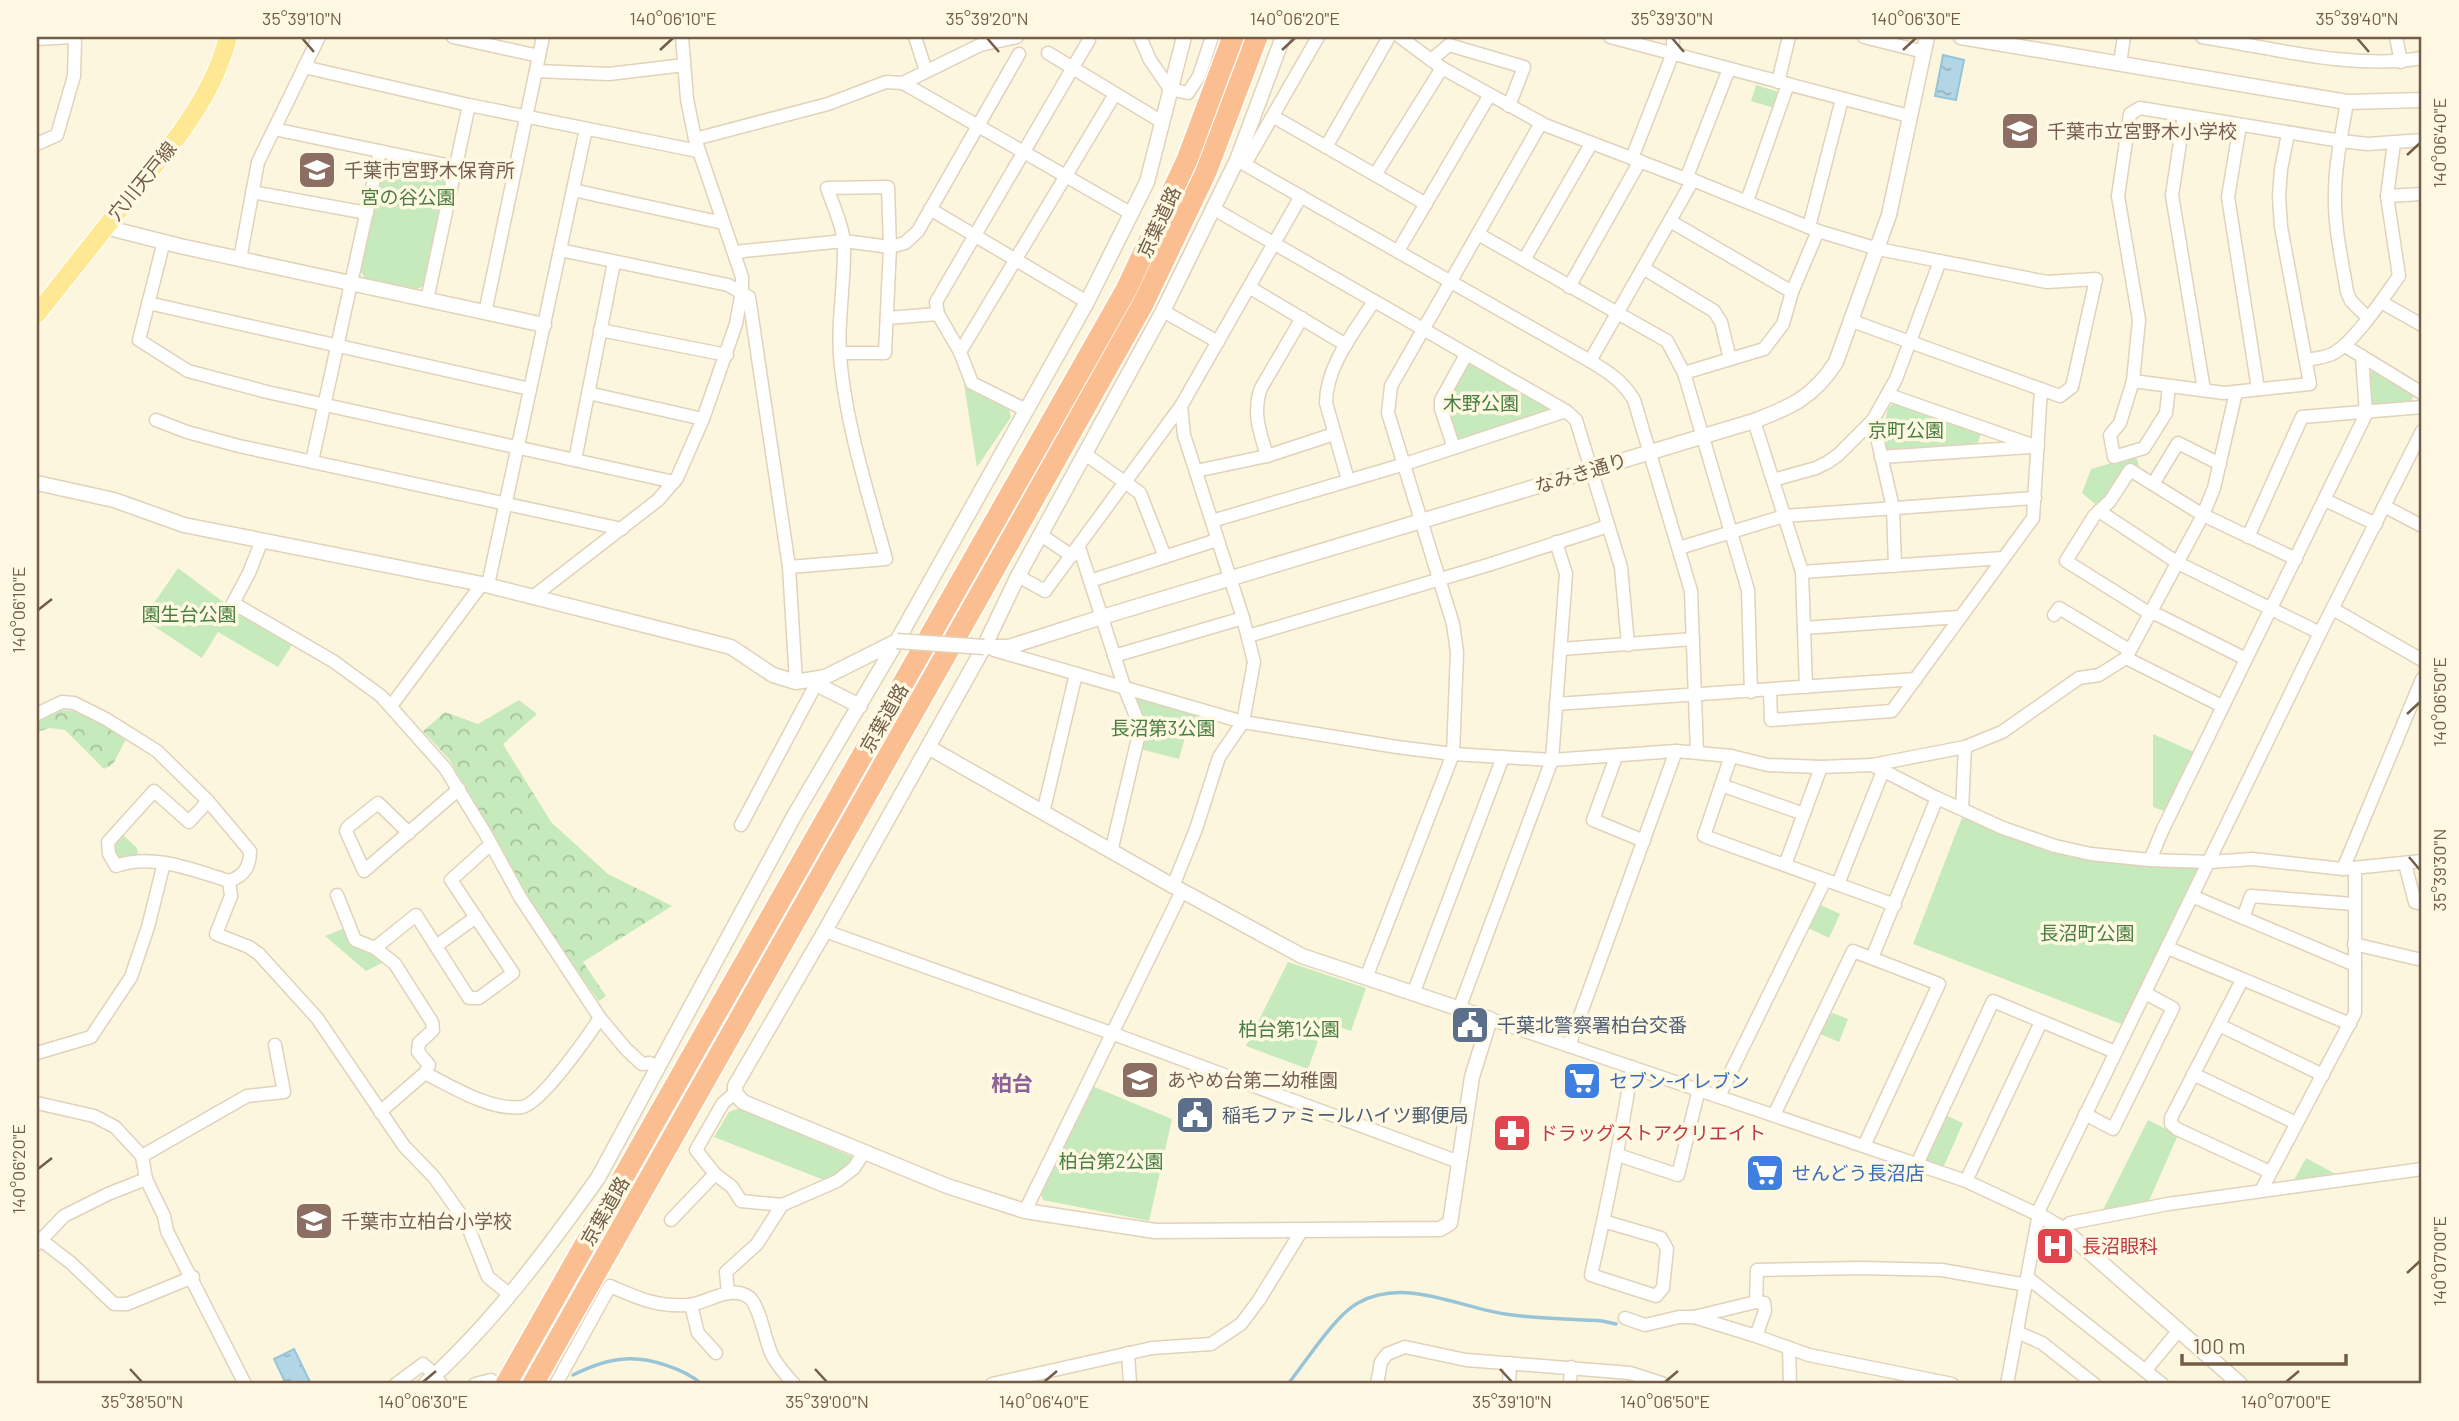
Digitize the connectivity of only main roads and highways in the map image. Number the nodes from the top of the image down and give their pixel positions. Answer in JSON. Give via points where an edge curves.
{"nodes":[{"id":1,"x":228,"y":37,"type":"edge"},
{"id":2,"x":1233,"y":37,"type":"edge"},
{"id":3,"x":1257,"y":37,"type":"edge"},
{"id":4,"x":37,"y":314,"type":"edge"},
{"id":5,"x":498,"y":1382,"type":"edge"},
{"id":6,"x":533,"y":1384,"type":"edge"}],
"edges":[{"from":1,"to":4,"type":"main road","name":"穴川天戸線","via":[[201,103]]},
{"from":2,"to":5,"type":"highway","name":"京葉道路","via":[[1187,160],[1126,290]]},
{"from":3,"to":6,"type":"highway","name":"京葉道路","via":[[1206,172],[1143,304]]}]}
